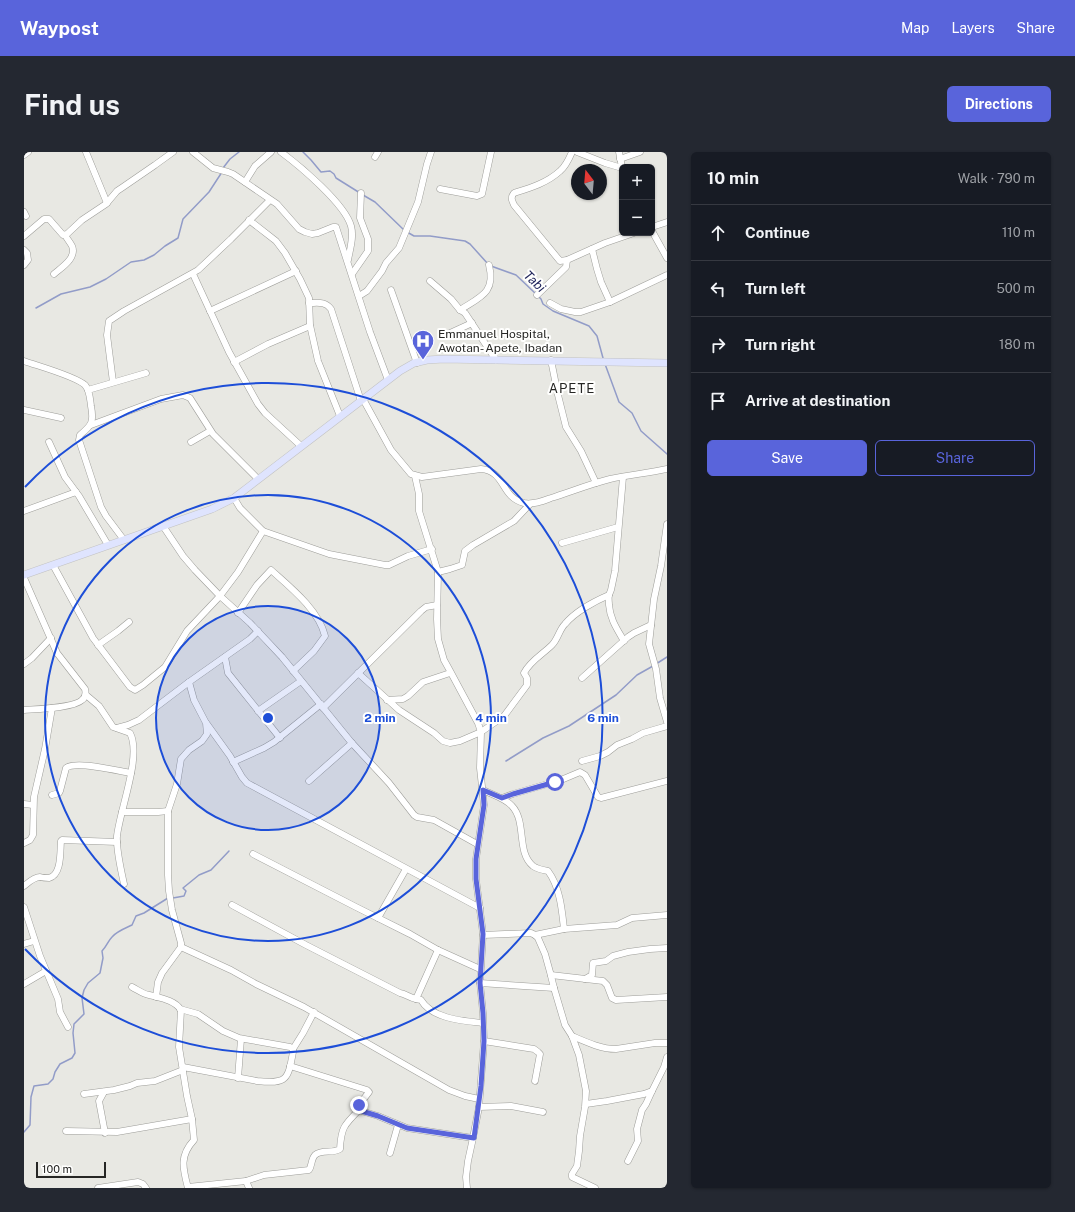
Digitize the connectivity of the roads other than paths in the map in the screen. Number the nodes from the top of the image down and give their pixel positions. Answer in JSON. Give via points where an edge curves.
{"nodes":[{"id":1,"x":28,"y":152,"type":"edge"},
{"id":2,"x":86,"y":152,"type":"edge"},
{"id":3,"x":173,"y":152,"type":"edge"},
{"id":4,"x":193,"y":152,"type":"edge"},
{"id":5,"x":271,"y":152,"type":"edge"},
{"id":6,"x":281,"y":152,"type":"edge"},
{"id":7,"x":431,"y":152,"type":"edge"},
{"id":8,"x":491,"y":152,"type":"edge"},
{"id":9,"x":572,"y":152,"type":"edge"},
{"id":10,"x":577,"y":152,"type":"edge"},
{"id":11,"x":640,"y":152,"type":"edge"},
{"id":12,"x":24,"y":155,"type":"edge"},
{"id":13,"x":619,"y":155,"type":"edge"},
{"id":14,"x":619,"y":166,"type":"edge"},
{"id":15,"x":245,"y":182,"type":"junction"},
{"id":16,"x":440,"y":189,"type":"dead end"},
{"id":17,"x":361,"y":194,"type":"dead end"},
{"id":18,"x":270,"y":200,"type":"junction"},
{"id":19,"x":107,"y":203,"type":"junction"},
{"id":20,"x":249,"y":220,"type":"junction"},
{"id":21,"x":667,"y":222,"type":"edge"},
{"id":22,"x":655,"y":226,"type":"edge"},
{"id":23,"x":65,"y":235,"type":"junction"},
{"id":24,"x":24,"y":236,"type":"edge"},
{"id":25,"x":626,"y":236,"type":"edge"},
{"id":26,"x":655,"y":236,"type":"edge"},
{"id":27,"x":592,"y":249,"type":"junction"},
{"id":28,"x":24,"y":250,"type":"edge"},
{"id":29,"x":667,"y":258,"type":"edge"},
{"id":30,"x":567,"y":260,"type":"junction"},
{"id":31,"x":348,"y":261,"type":"junction"},
{"id":32,"x":24,"y":265,"type":"edge"},
{"id":33,"x":489,"y":265,"type":"dead end"},
{"id":34,"x":296,"y":271,"type":"junction"},
{"id":35,"x":54,"y":274,"type":"dead end"},
{"id":36,"x":193,"y":274,"type":"junction"},
{"id":37,"x":352,"y":274,"type":"junction"},
{"id":38,"x":667,"y":275,"type":"edge"},
{"id":39,"x":430,"y":281,"type":"dead end"},
{"id":40,"x":391,"y":290,"type":"dead end"},
{"id":41,"x":537,"y":295,"type":"dead end"},
{"id":42,"x":359,"y":296,"type":"junction"},
{"id":43,"x":610,"y":302,"type":"junction"},
{"id":44,"x":309,"y":303,"type":"junction"},
{"id":45,"x":550,"y":303,"type":"dead end"},
{"id":46,"x":460,"y":310,"type":"junction"},
{"id":47,"x":210,"y":311,"type":"junction"},
{"id":48,"x":472,"y":323,"type":"junction"},
{"id":49,"x":310,"y":326,"type":"junction"},
{"id":50,"x":448,"y":334,"type":"dead end"},
{"id":51,"x":496,"y":360,"type":"junction"},
{"id":52,"x":551,"y":360,"type":"junction"},
{"id":53,"x":24,"y":361,"type":"edge"},
{"id":54,"x":234,"y":362,"type":"junction"},
{"id":55,"x":417,"y":363,"type":"junction"},
{"id":56,"x":667,"y":363,"type":"edge"},
{"id":57,"x":146,"y":373,"type":"dead end"},
{"id":58,"x":388,"y":380,"type":"junction"},
{"id":59,"x":113,"y":382,"type":"junction"},
{"id":60,"x":88,"y":390,"type":"junction"},
{"id":61,"x":362,"y":400,"type":"junction"},
{"id":62,"x":24,"y":410,"type":"edge"},
{"id":63,"x":340,"y":416,"type":"junction"},
{"id":64,"x":61,"y":418,"type":"dead end"},
{"id":65,"x":91,"y":425,"type":"junction"},
{"id":66,"x":210,"y":431,"type":"junction"},
{"id":67,"x":49,"y":442,"type":"dead end"},
{"id":68,"x":191,"y":442,"type":"dead end"},
{"id":69,"x":301,"y":446,"type":"junction"},
{"id":70,"x":667,"y":469,"type":"edge"},
{"id":71,"x":415,"y":476,"type":"junction"},
{"id":72,"x":623,"y":477,"type":"junction"},
{"id":73,"x":258,"y":479,"type":"junction"},
{"id":74,"x":596,"y":483,"type":"junction"},
{"id":75,"x":76,"y":492,"type":"junction"},
{"id":76,"x":234,"y":498,"type":"junction"},
{"id":77,"x":530,"y":504,"type":"junction"},
{"id":78,"x":24,"y":510,"type":"edge"},
{"id":79,"x":667,"y":524,"type":"edge"},
{"id":80,"x":163,"y":526,"type":"junction"},
{"id":81,"x":618,"y":526,"type":"junction"},
{"id":82,"x":264,"y":531,"type":"junction"},
{"id":83,"x":124,"y":540,"type":"junction"},
{"id":84,"x":562,"y":543,"type":"dead end"},
{"id":85,"x":108,"y":545,"type":"junction"},
{"id":86,"x":432,"y":549,"type":"junction"},
{"id":87,"x":53,"y":564,"type":"junction"},
{"id":88,"x":438,"y":572,"type":"junction"},
{"id":89,"x":24,"y":576,"type":"edge"},
{"id":90,"x":609,"y":595,"type":"junction"},
{"id":91,"x":220,"y":596,"type":"junction"},
{"id":92,"x":437,"y":604,"type":"junction"},
{"id":93,"x":238,"y":613,"type":"junction"},
{"id":94,"x":129,"y":622,"type":"dead end"},
{"id":95,"x":651,"y":625,"type":"junction"},
{"id":96,"x":258,"y":631,"type":"junction"},
{"id":97,"x":51,"y":638,"type":"junction"},
{"id":98,"x":624,"y":641,"type":"junction"},
{"id":99,"x":98,"y":644,"type":"junction"},
{"id":100,"x":225,"y":657,"type":"junction"},
{"id":101,"x":24,"y":664,"type":"edge"},
{"id":102,"x":293,"y":671,"type":"junction"},
{"id":103,"x":358,"y":673,"type":"junction"},
{"id":104,"x":450,"y":673,"type":"junction"},
{"id":105,"x":582,"y":678,"type":"dead end"},
{"id":106,"x":301,"y":681,"type":"junction"},
{"id":107,"x":189,"y":682,"type":"junction"},
{"id":108,"x":86,"y":695,"type":"junction"},
{"id":109,"x":387,"y":700,"type":"junction"},
{"id":110,"x":322,"y":706,"type":"junction"},
{"id":111,"x":52,"y":708,"type":"junction"},
{"id":112,"x":24,"y":710,"type":"edge"},
{"id":113,"x":258,"y":711,"type":"junction"},
{"id":114,"x":667,"y":722,"type":"edge"},
{"id":115,"x":206,"y":723,"type":"junction"},
{"id":116,"x":667,"y":726,"type":"edge"},
{"id":117,"x":117,"y":728,"type":"junction"},
{"id":118,"x":481,"y":732,"type":"junction"},
{"id":119,"x":280,"y":738,"type":"junction"},
{"id":120,"x":352,"y":743,"type":"junction"},
{"id":121,"x":582,"y":761,"type":"dead end"},
{"id":122,"x":233,"y":762,"type":"junction"},
{"id":123,"x":131,"y":773,"type":"junction"},
{"id":124,"x":309,"y":781,"type":"dead end"},
{"id":125,"x":667,"y":781,"type":"edge"},
{"id":126,"x":483,"y":790,"type":"junction"},
{"id":127,"x":52,"y":795,"type":"dead end"},
{"id":128,"x":502,"y":798,"type":"junction"},
{"id":129,"x":24,"y":804,"type":"edge"},
{"id":130,"x":33,"y":805,"type":"junction"},
{"id":131,"x":168,"y":811,"type":"junction"},
{"id":132,"x":122,"y":812,"type":"junction"},
{"id":133,"x":117,"y":842,"type":"junction"},
{"id":134,"x":24,"y":843,"type":"edge"},
{"id":135,"x":477,"y":844,"type":"junction"},
{"id":136,"x":253,"y":854,"type":"dead end"},
{"id":137,"x":406,"y":869,"type":"junction"},
{"id":138,"x":124,"y":884,"type":"dead end"},
{"id":139,"x":24,"y":886,"type":"edge"},
{"id":140,"x":232,"y":905,"type":"dead end"},
{"id":141,"x":24,"y":908,"type":"edge"},
{"id":142,"x":480,"y":908,"type":"junction"},
{"id":143,"x":667,"y":915,"type":"edge"},
{"id":144,"x":378,"y":918,"type":"junction"},
{"id":145,"x":564,"y":929,"type":"junction"},
{"id":146,"x":483,"y":935,"type":"junction"},
{"id":147,"x":535,"y":935,"type":"junction"},
{"id":148,"x":34,"y":941,"type":"junction"},
{"id":149,"x":24,"y":944,"type":"edge"},
{"id":150,"x":181,"y":947,"type":"junction"},
{"id":151,"x":667,"y":948,"type":"edge"},
{"id":152,"x":438,"y":950,"type":"junction"},
{"id":153,"x":480,"y":970,"type":"junction"},
{"id":154,"x":46,"y":971,"type":"junction"},
{"id":155,"x":551,"y":975,"type":"junction"},
{"id":156,"x":585,"y":978,"type":"junction"},
{"id":157,"x":480,"y":983,"type":"junction"},
{"id":158,"x":24,"y":984,"type":"edge"},
{"id":159,"x":132,"y":987,"type":"dead end"},
{"id":160,"x":554,"y":988,"type":"junction"},
{"id":161,"x":156,"y":997,"type":"junction"},
{"id":162,"x":667,"y":997,"type":"edge"},
{"id":163,"x":416,"y":999,"type":"junction"},
{"id":164,"x":180,"y":1009,"type":"junction"},
{"id":165,"x":314,"y":1012,"type":"junction"},
{"id":166,"x":483,"y":1023,"type":"junction"},
{"id":167,"x":68,"y":1027,"type":"dead end"},
{"id":168,"x":572,"y":1036,"type":"junction"},
{"id":169,"x":240,"y":1039,"type":"junction"},
{"id":170,"x":484,"y":1041,"type":"junction"},
{"id":171,"x":667,"y":1043,"type":"edge"},
{"id":172,"x":293,"y":1049,"type":"junction"},
{"id":173,"x":667,"y":1057,"type":"edge"},
{"id":174,"x":290,"y":1066,"type":"junction"},
{"id":175,"x":183,"y":1068,"type":"junction"},
{"id":176,"x":238,"y":1078,"type":"junction"},
{"id":177,"x":534,"y":1081,"type":"dead end"},
{"id":178,"x":652,"y":1091,"type":"junction"},
{"id":179,"x":104,"y":1092,"type":"junction"},
{"id":180,"x":84,"y":1094,"type":"dead end"},
{"id":181,"x":479,"y":1099,"type":"junction"},
{"id":182,"x":586,"y":1104,"type":"junction"},
{"id":183,"x":479,"y":1107,"type":"junction"},
{"id":184,"x":359,"y":1110,"type":"junction"},
{"id":185,"x":543,"y":1112,"type":"dead end"},
{"id":186,"x":192,"y":1119,"type":"junction"},
{"id":187,"x":398,"y":1124,"type":"junction"},
{"id":188,"x":66,"y":1131,"type":"dead end"},
{"id":189,"x":105,"y":1132,"type":"junction"},
{"id":190,"x":474,"y":1138,"type":"junction"},
{"id":191,"x":390,"y":1153,"type":"dead end"},
{"id":192,"x":628,"y":1161,"type":"dead end"},
{"id":193,"x":246,"y":1181,"type":"junction"},
{"id":194,"x":98,"y":1188,"type":"edge"},
{"id":195,"x":146,"y":1188,"type":"edge"},
{"id":196,"x":188,"y":1188,"type":"edge"},
{"id":197,"x":249,"y":1188,"type":"edge"},
{"id":198,"x":467,"y":1188,"type":"edge"},
{"id":199,"x":595,"y":1188,"type":"edge"}],
"edges":[{"from":1,"to":12,"type":"street"},
{"from":2,"to":19,"type":"street"},
{"from":3,"to":19,"type":"street","via":[[117,191]]},
{"from":4,"to":15,"type":"street","via":[[213,168],[228,172]]},
{"from":5,"to":15,"type":"street","via":[[255,166]]},
{"from":6,"to":31,"type":"street","via":[[329,194],[346,214],[352,237]]},
{"from":7,"to":42,"type":"street","via":[[418,202],[399,248],[367,291]]},
{"from":8,"to":16,"type":"street","via":[[482,194],[477,196]]},
{"from":9,"to":30,"type":"street","via":[[566,164],[551,178],[511,196],[514,205],[560,261]]},
{"from":10,"to":14,"type":"street"},
{"from":11,"to":13,"type":"street"},
{"from":15,"to":18,"type":"street"},
{"from":17,"to":37,"type":"street","via":[[360,218],[368,239],[368,251]]},
{"from":18,"to":20,"type":"street"},
{"from":18,"to":31,"type":"street","via":[[305,232],[312,234],[336,227]]},
{"from":19,"to":23,"type":"street"},
{"from":20,"to":34,"type":"street","via":[[276,241]]},
{"from":20,"to":36,"type":"street"},
{"from":21,"to":22,"type":"street"},
{"from":23,"to":24,"type":"street","via":[[46,218]]},
{"from":23,"to":35,"type":"street","via":[[72,246],[71,258]]},
{"from":25,"to":27,"type":"street"},
{"from":26,"to":29,"type":"street"},
{"from":27,"to":30,"type":"street"},
{"from":27,"to":43,"type":"street","via":[[600,282]]},
{"from":28,"to":32,"type":"street","via":[[28,260]]},
{"from":30,"to":41,"type":"street","via":[[566,267]]},
{"from":31,"to":37,"type":"street"},
{"from":33,"to":46,"type":"street","via":[[490,285],[486,292]]},
{"from":34,"to":44,"type":"street","via":[[308,295]]},
{"from":34,"to":47,"type":"street"},
{"from":36,"to":47,"type":"street"},
{"from":36,"to":59,"type":"street","via":[[109,321],[107,335]]},
{"from":37,"to":42,"type":"street"},
{"from":38,"to":43,"type":"street"},
{"from":39,"to":46,"type":"street"},
{"from":40,"to":55,"type":"street"},
{"from":42,"to":58,"type":"street"},
{"from":43,"to":45,"type":"street","via":[[581,312],[561,309]]},
{"from":44,"to":49,"type":"street"},
{"from":44,"to":61,"type":"street","via":[[325,302],[331,309]]},
{"from":46,"to":48,"type":"street"},
{"from":47,"to":54,"type":"street"},
{"from":48,"to":50,"type":"street"},
{"from":48,"to":51,"type":"street"},
{"from":49,"to":54,"type":"street"},
{"from":49,"to":63,"type":"street","via":[[318,361]]},
{"from":51,"to":52,"type":"main road"},
{"from":51,"to":55,"type":"main road","via":[[444,359]]},
{"from":52,"to":56,"type":"main road"},
{"from":52,"to":74,"type":"street","via":[[566,427]]},
{"from":53,"to":60,"type":"street","via":[[70,377]]},
{"from":54,"to":69,"type":"street","via":[[265,413]]},
{"from":55,"to":58,"type":"main road"},
{"from":57,"to":59,"type":"street"},
{"from":58,"to":61,"type":"main road"},
{"from":59,"to":60,"type":"street"},
{"from":60,"to":65,"type":"street","via":[[92,413]]},
{"from":61,"to":63,"type":"main road"},
{"from":61,"to":71,"type":"street","via":[[391,450]]},
{"from":62,"to":64,"type":"street"},
{"from":63,"to":69,"type":"main road"},
{"from":65,"to":66,"type":"street","via":[[161,399],[183,395],[190,398]]},
{"from":65,"to":83,"type":"street","via":[[80,435],[79,440],[101,507]]},
{"from":66,"to":68,"type":"street"},
{"from":66,"to":73,"type":"street"},
{"from":67,"to":75,"type":"street","via":[[65,477]]},
{"from":69,"to":73,"type":"main road"},
{"from":70,"to":72,"type":"street"},
{"from":71,"to":77,"type":"street","via":[[488,469],[499,477],[511,496]]},
{"from":71,"to":86,"type":"street","via":[[419,494],[418,511]]},
{"from":72,"to":74,"type":"street"},
{"from":72,"to":81,"type":"street"},
{"from":73,"to":76,"type":"main road"},
{"from":74,"to":77,"type":"street"},
{"from":75,"to":78,"type":"street"},
{"from":75,"to":85,"type":"street"},
{"from":76,"to":80,"type":"main road","via":[[212,509]]},
{"from":76,"to":82,"type":"street","via":[[240,508]]},
{"from":77,"to":88,"type":"street","via":[[514,521],[465,552],[462,564]]},
{"from":79,"to":95,"type":"street"},
{"from":80,"to":83,"type":"main road"},
{"from":80,"to":91,"type":"street","via":[[183,556]]},
{"from":81,"to":84,"type":"street"},
{"from":81,"to":90,"type":"street","via":[[615,571]]},
{"from":82,"to":86,"type":"street","via":[[329,554],[385,565]]},
{"from":82,"to":91,"type":"street"},
{"from":83,"to":85,"type":"main road"},
{"from":85,"to":87,"type":"main road"},
{"from":86,"to":88,"type":"street"},
{"from":87,"to":89,"type":"main road"},
{"from":87,"to":99,"type":"street"},
{"from":88,"to":92,"type":"street"},
{"from":89,"to":97,"type":"street"},
{"from":90,"to":98,"type":"street","via":[[609,609],[613,622]]},
{"from":90,"to":118,"type":"street","via":[[565,624],[552,644],[527,667],[524,673],[527,685],[509,710]]},
{"from":91,"to":93,"type":"street"},
{"from":91,"to":99,"type":"street","via":[[187,631],[165,667],[138,689],[133,690],[130,687]]},
{"from":92,"to":103,"type":"street","via":[[421,611]]},
{"from":92,"to":104,"type":"street","via":[[437,635]]},
{"from":93,"to":96,"type":"street"},
{"from":93,"to":102,"type":"street","via":[[271,570],[294,591],[311,610],[323,628],[325,636],[314,651]]},
{"from":94,"to":99,"type":"street"},
{"from":95,"to":98,"type":"street"},
{"from":95,"to":114,"type":"street","via":[[649,644]]},
{"from":96,"to":100,"type":"street"},
{"from":96,"to":102,"type":"street"},
{"from":97,"to":101,"type":"street"},
{"from":97,"to":108,"type":"street","via":[[57,653],[85,689]]},
{"from":98,"to":105,"type":"street"},
{"from":100,"to":107,"type":"street"},
{"from":100,"to":113,"type":"street","via":[[228,673]]},
{"from":102,"to":106,"type":"street"},
{"from":103,"to":109,"type":"street"},
{"from":103,"to":110,"type":"street"},
{"from":104,"to":109,"type":"street","via":[[423,682],[403,699]]},
{"from":104,"to":118,"type":"street"},
{"from":106,"to":110,"type":"street"},
{"from":106,"to":113,"type":"street"},
{"from":107,"to":115,"type":"street","via":[[194,700]]},
{"from":107,"to":117,"type":"street","via":[[139,720]]},
{"from":108,"to":111,"type":"street","via":[[77,703]]},
{"from":108,"to":117,"type":"street"},
{"from":109,"to":118,"type":"street","via":[[450,743]]},
{"from":110,"to":119,"type":"street"},
{"from":110,"to":120,"type":"street"},
{"from":111,"to":112,"type":"street"},
{"from":111,"to":130,"type":"street"},
{"from":113,"to":119,"type":"street"},
{"from":115,"to":122,"type":"street"},
{"from":115,"to":131,"type":"street","via":[[207,734],[181,759],[176,788]]},
{"from":116,"to":121,"type":"street","via":[[643,732],[600,756]]},
{"from":117,"to":123,"type":"street","via":[[129,732],[132,737],[134,750]]},
{"from":118,"to":126,"type":"street","via":[[480,768]]},
{"from":119,"to":122,"type":"street"},
{"from":120,"to":124,"type":"street"},
{"from":120,"to":135,"type":"street","via":[[414,815],[434,820]]},
{"from":122,"to":137,"type":"street","via":[[242,777],[253,787]]},
{"from":123,"to":127,"type":"street","via":[[80,765],[68,766],[59,793]]},
{"from":123,"to":132,"type":"street"},
{"from":125,"to":128,"type":"street","via":[[601,798],[585,775],[580,772]]},
{"from":126,"to":128,"type":"street"},
{"from":126,"to":135,"type":"street","via":[[484,805]]},
{"from":128,"to":145,"type":"street","via":[[517,813],[529,862],[534,867],[550,873],[562,906]]},
{"from":129,"to":130,"type":"street"},
{"from":130,"to":134,"type":"street","via":[[33,835]]},
{"from":131,"to":132,"type":"street"},
{"from":131,"to":150,"type":"street","via":[[168,875],[172,910]]},
{"from":132,"to":133,"type":"street"},
{"from":133,"to":138,"type":"street"},
{"from":133,"to":139,"type":"street","via":[[62,840],[56,874],[51,878],[35,878]]},
{"from":135,"to":142,"type":"street","via":[[476,879]]},
{"from":136,"to":144,"type":"street"},
{"from":137,"to":142,"type":"street"},
{"from":137,"to":144,"type":"street"},
{"from":140,"to":163,"type":"street","via":[[313,949]]},
{"from":141,"to":148,"type":"street"},
{"from":142,"to":146,"type":"street"},
{"from":143,"to":145,"type":"street","via":[[632,918],[617,925]]},
{"from":144,"to":152,"type":"street"},
{"from":145,"to":147,"type":"street"},
{"from":146,"to":147,"type":"street"},
{"from":146,"to":153,"type":"street"},
{"from":147,"to":155,"type":"street","via":[[545,954]]},
{"from":148,"to":149,"type":"street"},
{"from":148,"to":154,"type":"street"},
{"from":150,"to":161,"type":"street","via":[[162,973]]},
{"from":150,"to":165,"type":"street"},
{"from":151,"to":156,"type":"street","via":[[628,952],[593,963],[592,975]]},
{"from":152,"to":153,"type":"street"},
{"from":152,"to":163,"type":"street"},
{"from":153,"to":157,"type":"street"},
{"from":154,"to":158,"type":"street"},
{"from":154,"to":167,"type":"street"},
{"from":155,"to":156,"type":"street"},
{"from":155,"to":160,"type":"street"},
{"from":156,"to":162,"type":"street","via":[[605,982],[612,998],[616,1000]]},
{"from":157,"to":160,"type":"street"},
{"from":157,"to":166,"type":"street"},
{"from":159,"to":161,"type":"street"},
{"from":160,"to":168,"type":"street","via":[[565,1025]]},
{"from":161,"to":164,"type":"street"},
{"from":163,"to":166,"type":"street","via":[[442,1015]]},
{"from":164,"to":169,"type":"street","via":[[198,1014]]},
{"from":164,"to":175,"type":"street","via":[[179,1047]]},
{"from":165,"to":172,"type":"street"},
{"from":165,"to":181,"type":"street","via":[[449,1090]]},
{"from":166,"to":170,"type":"street"},
{"from":168,"to":171,"type":"street","via":[[610,1049]]},
{"from":168,"to":182,"type":"street","via":[[579,1055]]},
{"from":169,"to":172,"type":"street"},
{"from":169,"to":176,"type":"street"},
{"from":170,"to":177,"type":"street","via":[[534,1049],[538,1052],[540,1054]]},
{"from":170,"to":181,"type":"street"},
{"from":172,"to":174,"type":"street"},
{"from":173,"to":178,"type":"street"},
{"from":174,"to":176,"type":"street","via":[[287,1075],[280,1081]]},
{"from":174,"to":184,"type":"street","via":[[367,1090],[369,1092],[359,1105]]},
{"from":175,"to":176,"type":"street"},
{"from":175,"to":179,"type":"street","via":[[155,1081]]},
{"from":175,"to":186,"type":"street"},
{"from":178,"to":182,"type":"street"},
{"from":178,"to":192,"type":"street","via":[[642,1110],[637,1129],[638,1141]]},
{"from":179,"to":180,"type":"street"},
{"from":179,"to":189,"type":"street","via":[[99,1101]]},
{"from":181,"to":183,"type":"street"},
{"from":182,"to":199,"type":"street","via":[[577,1166],[572,1175],[573,1179]]},
{"from":183,"to":185,"type":"street","via":[[510,1106]]},
{"from":183,"to":190,"type":"street"},
{"from":184,"to":187,"type":"street"},
{"from":184,"to":193,"type":"street","via":[[344,1125],[340,1149],[316,1154],[309,1170],[264,1175]]},
{"from":186,"to":189,"type":"street"},
{"from":186,"to":196,"type":"street","via":[[194,1140],[186,1149],[184,1162]]},
{"from":187,"to":190,"type":"street","via":[[407,1128]]},
{"from":187,"to":191,"type":"street"},
{"from":188,"to":189,"type":"street"},
{"from":190,"to":198,"type":"street","via":[[468,1161]]},
{"from":193,"to":196,"type":"street"},
{"from":193,"to":197,"type":"street"},
{"from":194,"to":195,"type":"street","via":[[138,1182]]}]}
